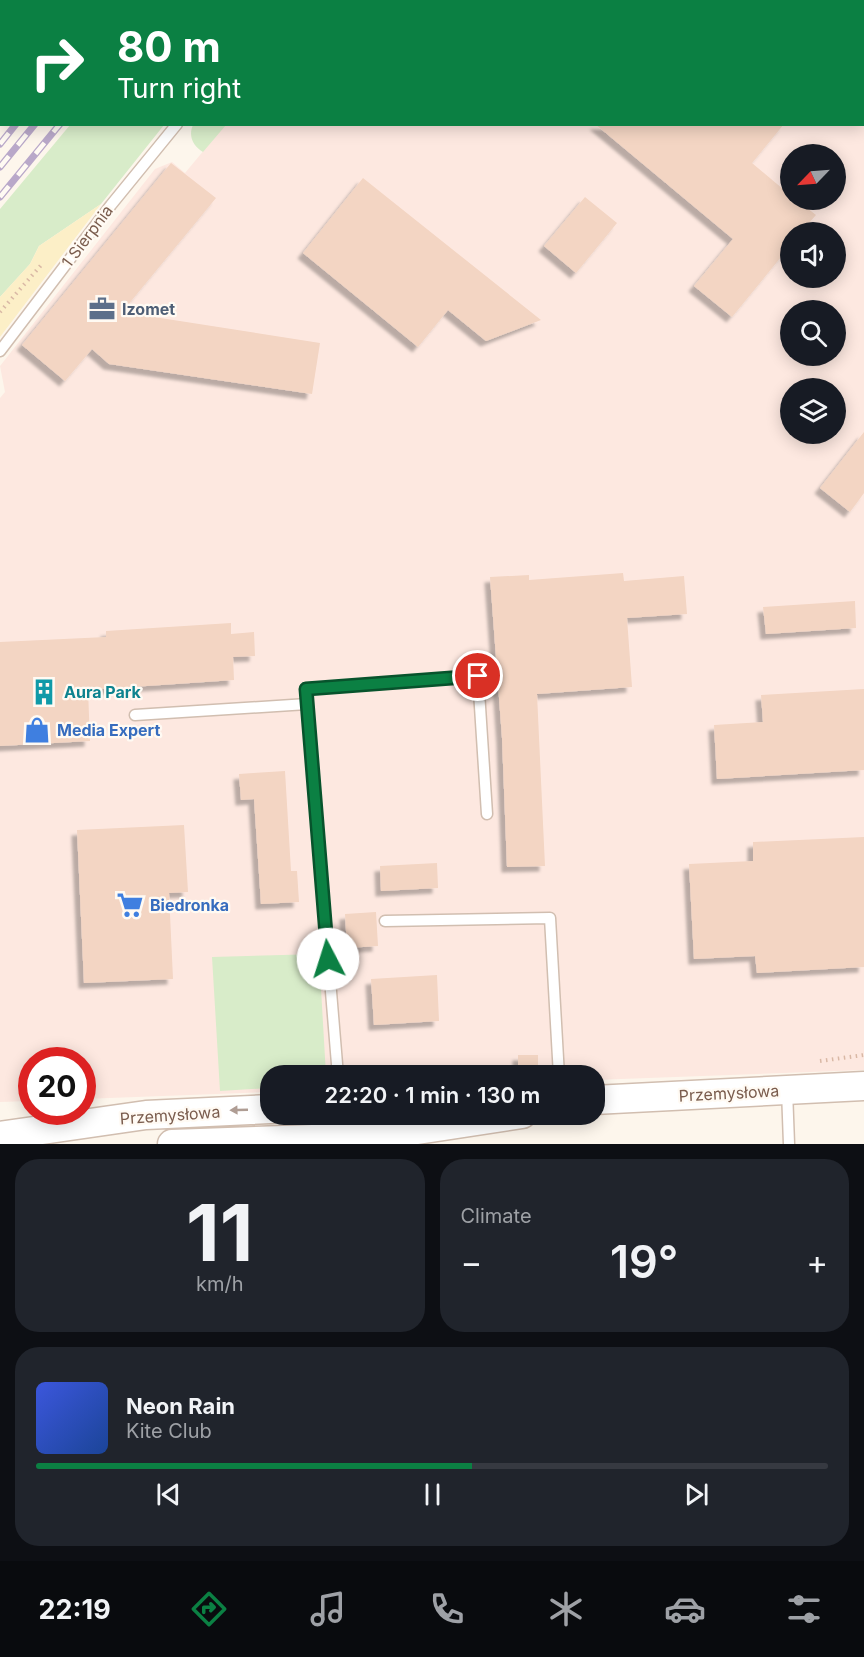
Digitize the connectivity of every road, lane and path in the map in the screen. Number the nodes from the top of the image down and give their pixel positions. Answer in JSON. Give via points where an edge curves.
{"nodes":[{"id":1,"x":175,"y":126,"type":"edge"},
{"id":2,"x":0,"y":351,"type":"edge"},
{"id":3,"x":307,"y":704,"type":"junction"},
{"id":4,"x":135,"y":716,"type":"dead end"},
{"id":5,"x":487,"y":814,"type":"dead end"},
{"id":6,"x":385,"y":921,"type":"dead end"},
{"id":7,"x":337,"y":1065,"type":"edge"},
{"id":8,"x":558,"y":1065,"type":"edge"},
{"id":9,"x":864,"y":1086,"type":"edge"},
{"id":10,"x":787,"y":1090,"type":"junction"},
{"id":11,"x":605,"y":1099,"type":"edge"},
{"id":12,"x":260,"y":1109,"type":"edge"},
{"id":13,"x":454,"y":1125,"type":"edge"},
{"id":14,"x":341,"y":1126,"type":"edge"},
{"id":15,"x":0,"y":1136,"type":"edge"},
{"id":16,"x":172,"y":1144,"type":"edge"},
{"id":17,"x":789,"y":1144,"type":"edge"}],
"edges":[{"from":1,"to":2,"type":"lane","name":"1 Sierpnia"},
{"from":3,"to":4,"type":"lane"},
{"from":3,"to":5,"type":"lane","via":[[306,689],[478,676]]},
{"from":3,"to":7,"type":"lane"},
{"from":6,"to":8,"type":"lane","via":[[550,918]]},
{"from":9,"to":10,"type":"street","name":"Przemysłowa"},
{"from":10,"to":11,"type":"street","name":"Przemysłowa"},
{"from":10,"to":17,"type":"lane"},
{"from":12,"to":15,"type":"street","name":"Przemysłowa","one_way":true,"via":[[146,1115]]},
{"from":13,"to":14,"type":"street","name":"Przemysłowa","via":[[386,1136]]},
{"from":14,"to":16,"type":"street","name":"Przemysłowa"}]}
